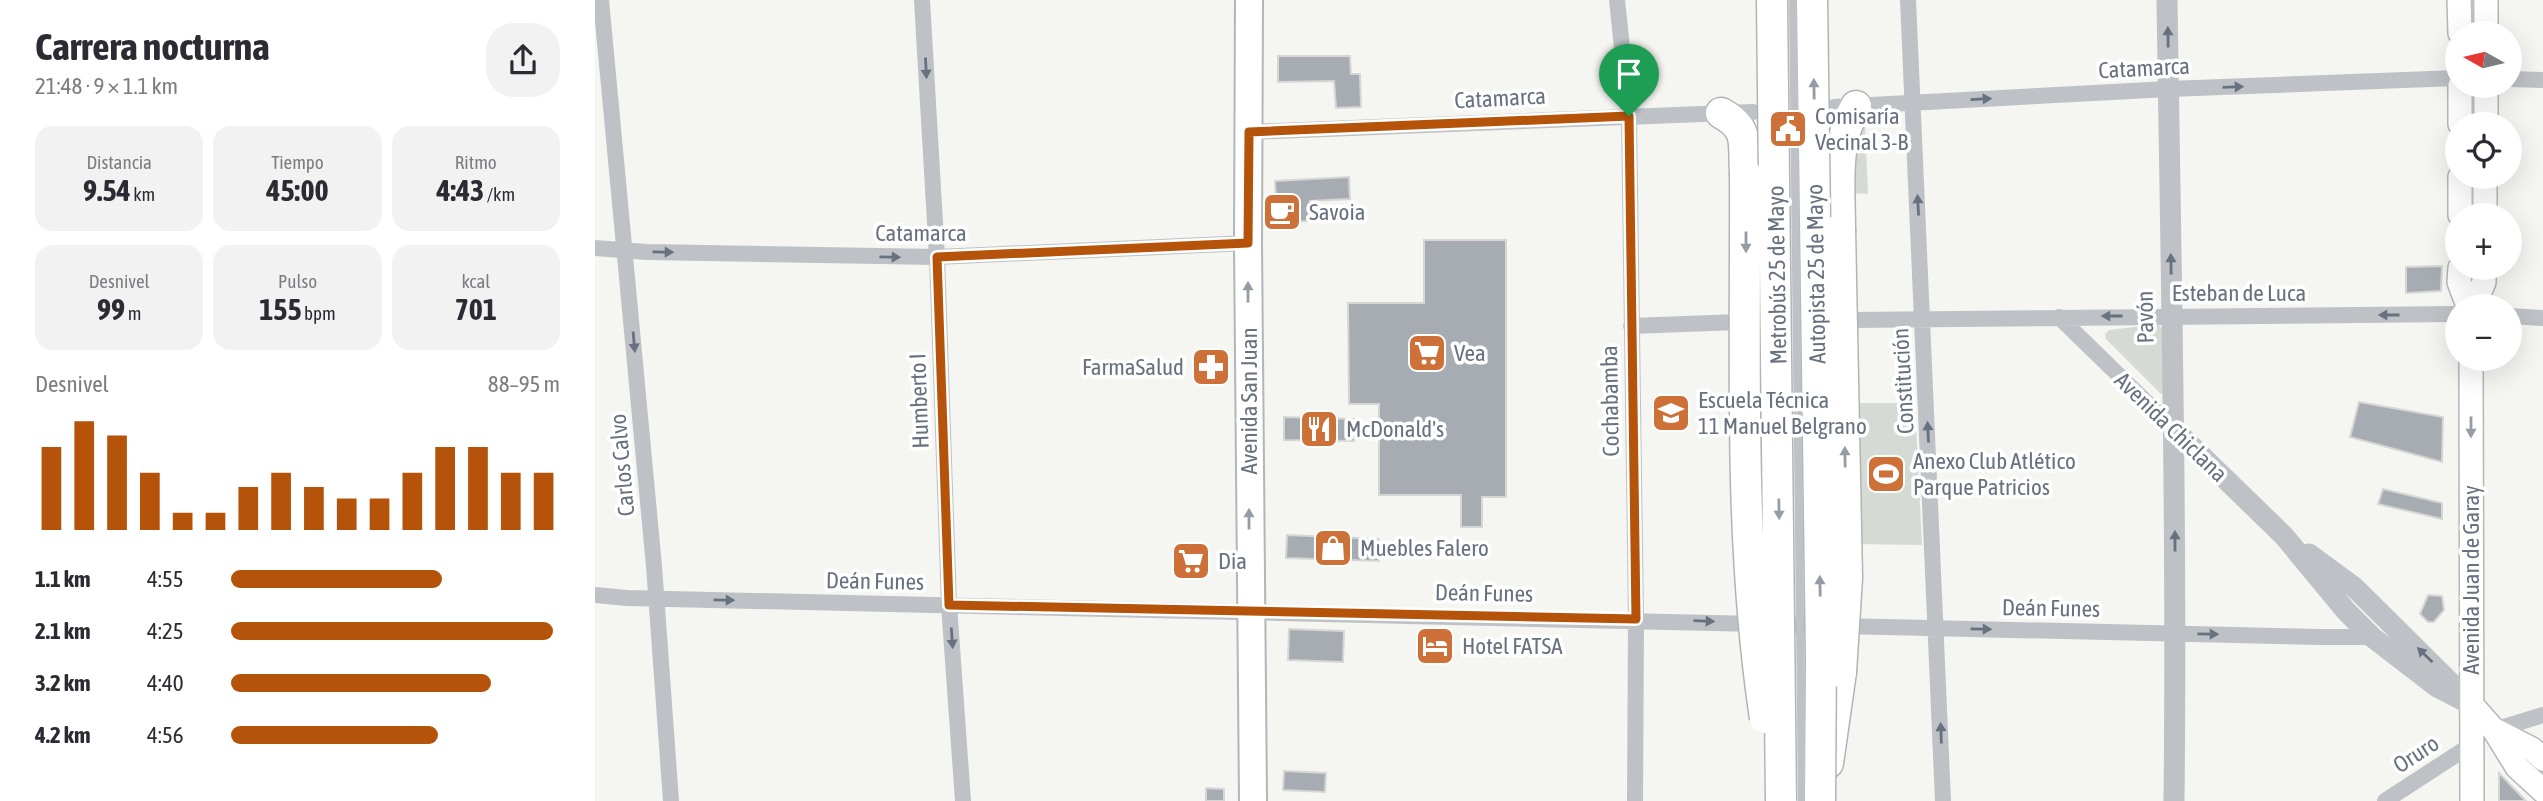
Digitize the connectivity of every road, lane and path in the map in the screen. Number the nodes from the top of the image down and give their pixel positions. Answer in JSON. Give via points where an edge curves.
{"nodes":[{"id":1,"x":601,"y":0,"type":"edge"},
{"id":2,"x":922,"y":0,"type":"edge"},
{"id":3,"x":1249,"y":0,"type":"edge"},
{"id":4,"x":1617,"y":0,"type":"edge"},
{"id":5,"x":1772,"y":0,"type":"edge"},
{"id":6,"x":1793,"y":0,"type":"edge"},
{"id":7,"x":1812,"y":0,"type":"edge"},
{"id":8,"x":1908,"y":0,"type":"edge"},
{"id":9,"x":2167,"y":0,"type":"edge"},
{"id":10,"x":2459,"y":0,"type":"edge"},
{"id":11,"x":2473,"y":0,"type":"edge"},
{"id":12,"x":2486,"y":0,"type":"edge"},
{"id":13,"x":2460,"y":21,"type":"edge"},
{"id":14,"x":2473,"y":21,"type":"edge"},
{"id":15,"x":2486,"y":21,"type":"edge"},
{"id":16,"x":2445,"y":78,"type":"edge"},
{"id":17,"x":2522,"y":79,"type":"edge"},
{"id":18,"x":2543,"y":80,"type":"edge"},
{"id":19,"x":2168,"y":89,"type":"junction"},
{"id":20,"x":1913,"y":102,"type":"junction"},
{"id":21,"x":1845,"y":107,"type":"joint"},
{"id":22,"x":1753,"y":112,"type":"dead end"},
{"id":23,"x":1721,"y":113,"type":"junction"},
{"id":24,"x":1629,"y":116,"type":"junction"},
{"id":25,"x":1249,"y":132,"type":"junction"},
{"id":26,"x":1248,"y":243,"type":"junction"},
{"id":27,"x":595,"y":248,"type":"edge"},
{"id":28,"x":625,"y":250,"type":"junction"},
{"id":29,"x":937,"y":257,"type":"junction"},
{"id":30,"x":2445,"y":314,"type":"edge"},
{"id":31,"x":2171,"y":316,"type":"junction"},
{"id":32,"x":2059,"y":317,"type":"junction"},
{"id":33,"x":2522,"y":317,"type":"edge"},
{"id":34,"x":1923,"y":318,"type":"junction"},
{"id":35,"x":2543,"y":318,"type":"edge"},
{"id":36,"x":1853,"y":320,"type":"dead end"},
{"id":37,"x":1738,"y":322,"type":"dead end"},
{"id":38,"x":1631,"y":327,"type":"junction"},
{"id":39,"x":2471,"y":371,"type":"edge"},
{"id":40,"x":2175,"y":430,"type":"junction"},
{"id":41,"x":2284,"y":536,"type":"junction"},
{"id":42,"x":595,"y":595,"type":"edge"},
{"id":43,"x":656,"y":598,"type":"junction"},
{"id":44,"x":949,"y":605,"type":"junction"},
{"id":45,"x":1250,"y":612,"type":"junction"},
{"id":46,"x":1636,"y":619,"type":"junction"},
{"id":47,"x":1937,"y":628,"type":"junction"},
{"id":48,"x":2176,"y":634,"type":"junction"},
{"id":49,"x":2372,"y":637,"type":"junction"},
{"id":50,"x":2472,"y":705,"type":"junction"},
{"id":51,"x":2543,"y":715,"type":"edge"},
{"id":52,"x":2494,"y":730,"type":"junction"},
{"id":53,"x":2471,"y":745,"type":"junction"},
{"id":54,"x":2543,"y":759,"type":"edge"},
{"id":55,"x":2543,"y":775,"type":"edge"},
{"id":56,"x":2543,"y":791,"type":"edge"},
{"id":57,"x":671,"y":801,"type":"edge"},
{"id":58,"x":963,"y":801,"type":"edge"},
{"id":59,"x":1253,"y":801,"type":"edge"},
{"id":60,"x":1635,"y":801,"type":"edge"},
{"id":61,"x":1779,"y":801,"type":"edge"},
{"id":62,"x":1803,"y":801,"type":"edge"},
{"id":63,"x":1821,"y":801,"type":"edge"},
{"id":64,"x":1944,"y":801,"type":"edge"},
{"id":65,"x":2174,"y":801,"type":"edge"},
{"id":66,"x":2385,"y":801,"type":"edge"},
{"id":67,"x":2472,"y":801,"type":"edge"}],
"edges":[{"from":1,"to":28,"type":"street","name":"Carlos Calvo"},
{"from":2,"to":29,"type":"street","name":"Humberto I","one_way":true},
{"from":3,"to":25,"type":"main road","name":"Avenida San Juan"},
{"from":4,"to":24,"type":"street","name":"Cochabamba"},
{"from":5,"to":61,"type":"highway","name":"Autopista 25 de Mayo","one_way":true,"bridge":true},
{"from":6,"to":62,"type":"lane","name":"Metrobús 25 de Mayo","bridge":true},
{"from":63,"to":7,"type":"highway","name":"Autopista 25 de Mayo","one_way":true,"bridge":true},
{"from":8,"to":20,"type":"street","name":"Constitución"},
{"from":19,"to":9,"type":"street","name":"Pavón","one_way":true},
{"from":10,"to":13,"type":"main road"},
{"from":11,"to":14,"type":"lane"},
{"from":12,"to":15,"type":"main road"},
{"from":19,"to":16,"type":"street","name":"Catamarca","one_way":true},
{"from":17,"to":18,"type":"street"},
{"from":20,"to":19,"type":"street","name":"Catamarca","one_way":true},
{"from":31,"to":19,"type":"street","name":"Pavón","one_way":true},
{"from":20,"to":21,"type":"street","name":"Catamarca"},
{"from":34,"to":20,"type":"street","name":"Constitución","one_way":true},
{"from":63,"to":21,"type":"highway","one_way":true,"bridge":true,"via":[[1839,699],[1847,578],[1840,229]]},
{"from":22,"to":23,"type":"street","name":"Catamarca"},
{"from":23,"to":24,"type":"street","name":"Catamarca"},
{"from":23,"to":61,"type":"highway","one_way":true,"bridge":true,"via":[[1742,130],[1748,532],[1759,677]]},
{"from":24,"to":25,"type":"street","name":"Catamarca"},
{"from":24,"to":38,"type":"street","name":"Cochabamba"},
{"from":25,"to":26,"type":"main road","name":"Avenida San Juan"},
{"from":26,"to":29,"type":"street","name":"Catamarca"},
{"from":45,"to":26,"type":"main road","name":"Avenida San Juan","one_way":true},
{"from":27,"to":28,"type":"street","name":"Catamarca"},
{"from":28,"to":29,"type":"street","name":"Catamarca","one_way":true},
{"from":28,"to":43,"type":"street","name":"Carlos Calvo","one_way":true},
{"from":29,"to":44,"type":"street","name":"Humberto I"},
{"from":30,"to":31,"type":"street","name":"Esteban de Luca","one_way":true},
{"from":31,"to":32,"type":"street","name":"Esteban de Luca","one_way":true},
{"from":31,"to":40,"type":"street","name":"Pavón"},
{"from":32,"to":34,"type":"street","name":"Esteban de Luca"},
{"from":32,"to":40,"type":"street","name":"Avenida Chiclana"},
{"from":33,"to":35,"type":"street"},
{"from":34,"to":36,"type":"street","name":"Esteban de Luca"},
{"from":47,"to":34,"type":"street","name":"Constitución","one_way":true},
{"from":37,"to":38,"type":"street"},
{"from":38,"to":46,"type":"street","name":"Cochabamba"},
{"from":39,"to":50,"type":"main road","name":"Avenida Juan de Garay","one_way":true},
{"from":40,"to":41,"type":"street","name":"Avenida Chiclana"},
{"from":48,"to":40,"type":"street","name":"Pavón","one_way":true},
{"from":41,"to":49,"type":"street","name":"Avenida Chiclana"},
{"from":50,"to":41,"type":"street","name":"Avenida Chiclana","one_way":true,"via":[[2354,587]]},
{"from":42,"to":43,"type":"street","name":"Deán Funes"},
{"from":43,"to":44,"type":"street","name":"Deán Funes","one_way":true},
{"from":43,"to":57,"type":"street","name":"Carlos Calvo"},
{"from":44,"to":45,"type":"street","name":"Deán Funes"},
{"from":44,"to":58,"type":"street","name":"Humberto I","one_way":true},
{"from":45,"to":46,"type":"street","name":"Deán Funes"},
{"from":45,"to":59,"type":"main road","name":"Avenida San Juan"},
{"from":46,"to":47,"type":"street","name":"Deán Funes","one_way":true},
{"from":46,"to":60,"type":"street","name":"Cochabamba"},
{"from":47,"to":48,"type":"street","name":"Deán Funes","one_way":true},
{"from":64,"to":47,"type":"street","name":"Constitución","one_way":true},
{"from":48,"to":49,"type":"street","name":"Deán Funes","one_way":true},
{"from":48,"to":65,"type":"street","name":"Pavón"},
{"from":49,"to":50,"type":"street","name":"Avenida Chiclana","via":[[2437,687]]},
{"from":50,"to":52,"type":"main road","name":"Avenida Chiclana"},
{"from":50,"to":53,"type":"main road","name":"Avenida Juan de Garay"},
{"from":51,"to":52,"type":"street"},
{"from":52,"to":54,"type":"main road","name":"Avenida Chiclana"},
{"from":52,"to":55,"type":"lane"},
{"from":52,"to":56,"type":"main road","name":"Avenida Chiclana","via":[[2517,767]]},
{"from":53,"to":66,"type":"street","name":"Oruro"},
{"from":53,"to":67,"type":"main road","name":"Avenida Juan de Garay"}]}
